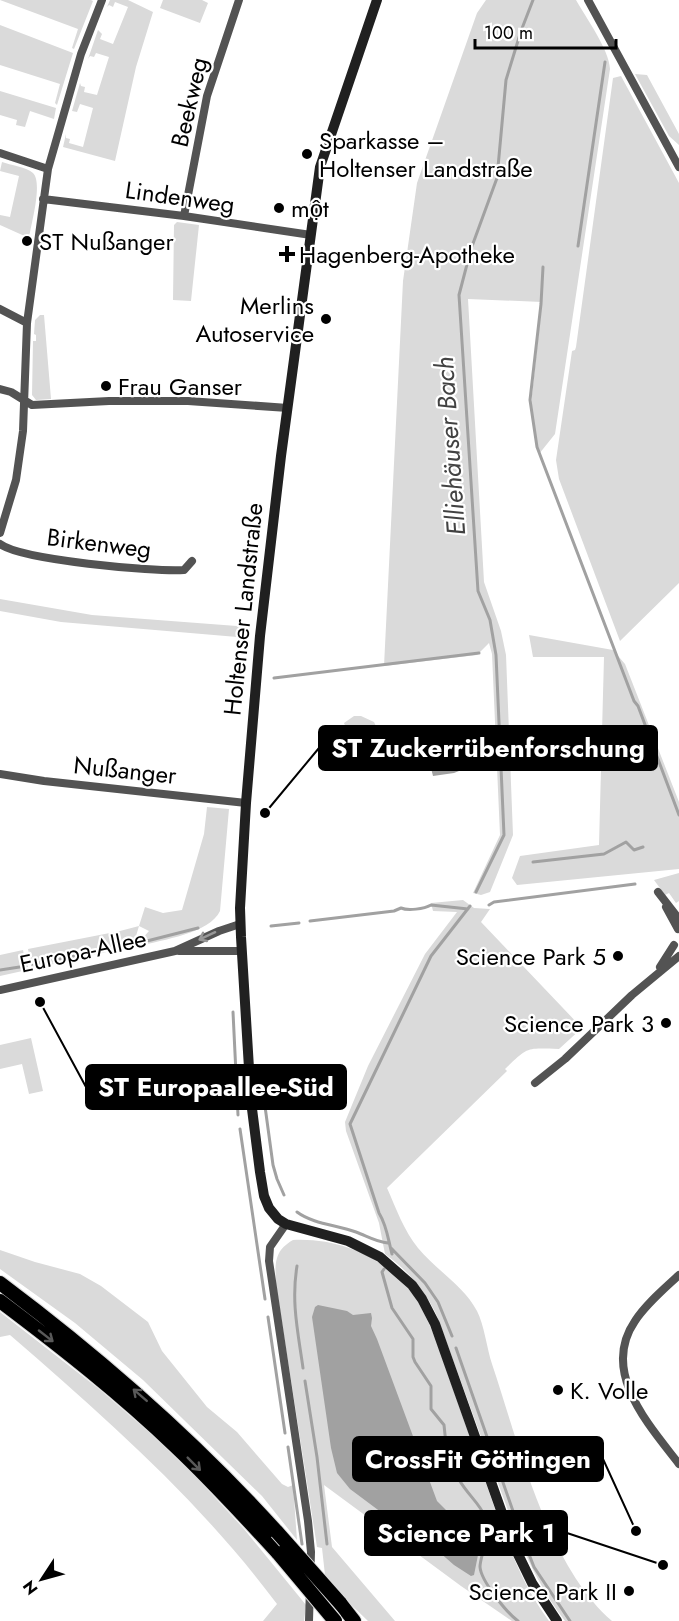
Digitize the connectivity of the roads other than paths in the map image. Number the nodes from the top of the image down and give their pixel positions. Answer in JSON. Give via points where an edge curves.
{"nodes":[{"id":1,"x":102,"y":0,"type":"edge"},
{"id":2,"x":239,"y":0,"type":"edge"},
{"id":3,"x":377,"y":0,"type":"edge"},
{"id":4,"x":588,"y":0,"type":"edge"},
{"id":5,"x":0,"y":153,"type":"edge"},
{"id":6,"x":679,"y":165,"type":"edge"},
{"id":7,"x":48,"y":169,"type":"junction"},
{"id":8,"x":43,"y":199,"type":"junction"},
{"id":9,"x":184,"y":216,"type":"junction"},
{"id":10,"x":311,"y":236,"type":"junction"},
{"id":11,"x":0,"y":309,"type":"edge"},
{"id":12,"x":27,"y":323,"type":"junction"},
{"id":13,"x":0,"y":389,"type":"edge"},
{"id":14,"x":23,"y":400,"type":"junction"},
{"id":15,"x":288,"y":408,"type":"junction"},
{"id":16,"x":0,"y":533,"type":"edge"},
{"id":17,"x":0,"y":544,"type":"edge"},
{"id":18,"x":192,"y":561,"type":"dead end"},
{"id":19,"x":0,"y":774,"type":"edge"},
{"id":20,"x":246,"y":803,"type":"junction"},
{"id":21,"x":658,"y":892,"type":"dead end"},
{"id":22,"x":663,"y":900,"type":"junction"},
{"id":23,"x":679,"y":919,"type":"edge"},
{"id":24,"x":240,"y":924,"type":"junction"},
{"id":25,"x":678,"y":928,"type":"edge"},
{"id":26,"x":175,"y":951,"type":"junction"},
{"id":27,"x":242,"y":951,"type":"junction"},
{"id":28,"x":678,"y":951,"type":"edge"},
{"id":29,"x":0,"y":990,"type":"edge"},
{"id":30,"x":535,"y":1083,"type":"dead end"},
{"id":31,"x":286,"y":1224,"type":"junction"},
{"id":32,"x":679,"y":1275,"type":"edge"},
{"id":33,"x":0,"y":1283,"type":"edge"},
{"id":34,"x":0,"y":1301,"type":"edge"},
{"id":35,"x":679,"y":1464,"type":"edge"},
{"id":36,"x":309,"y":1621,"type":"edge"},
{"id":37,"x":335,"y":1621,"type":"edge"},
{"id":38,"x":354,"y":1621,"type":"edge"},
{"id":39,"x":557,"y":1621,"type":"edge"}],
"edges":[{"from":1,"to":7,"type":"street","via":[[81,54]]},
{"from":2,"to":9,"type":"street","name":"Beekweg","via":[[207,96]]},
{"from":3,"to":10,"type":"street","name":"Holtenser Landstraße","via":[[320,167]]},
{"from":4,"to":6,"type":"street"},
{"from":5,"to":7,"type":"street"},
{"from":7,"to":8,"type":"street"},
{"from":8,"to":9,"type":"street","name":"Lindenweg"},
{"from":8,"to":12,"type":"street"},
{"from":9,"to":10,"type":"street","name":"Lindenweg"},
{"from":10,"to":15,"type":"street","name":"Holtenser Landstraße"},
{"from":11,"to":12,"type":"street"},
{"from":12,"to":14,"type":"street"},
{"from":13,"to":14,"type":"street"},
{"from":14,"to":15,"type":"street","via":[[32,405],[188,401]]},
{"from":14,"to":16,"type":"street","via":[[16,480]]},
{"from":15,"to":20,"type":"street","name":"Holtenser Landstraße","via":[[260,636]]},
{"from":17,"to":18,"type":"street","name":"Birkenweg","via":[[11,550],[55,558],[132,567],[184,570]]},
{"from":19,"to":20,"type":"street","name":"Nußanger"},
{"from":20,"to":24,"type":"street","name":"Holtenser Landstraße"},
{"from":21,"to":22,"type":"street"},
{"from":22,"to":23,"type":"street"},
{"from":22,"to":25,"type":"street"},
{"from":24,"to":26,"type":"street","name":"Europa-Allee","one_way":true},
{"from":24,"to":27,"type":"street","name":"Holtenser Landstraße"},
{"from":25,"to":28,"type":"street","via":[[674,937]]},
{"from":26,"to":27,"type":"street","name":"Europa-Allee"},
{"from":26,"to":29,"type":"street","name":"Europa-Allee"},
{"from":27,"to":31,"type":"street","name":"Holtenser Landstraße","via":[[251,1101],[260,1172],[267,1204],[274,1216]]},
{"from":28,"to":30,"type":"street"},
{"from":31,"to":36,"type":"street","via":[[270,1247],[269,1261],[309,1531]]},
{"from":31,"to":39,"type":"street","via":[[371,1252],[398,1271],[422,1299],[435,1324],[513,1544]]},
{"from":32,"to":35,"type":"street","via":[[634,1323],[623,1368],[628,1388],[644,1416]]},
{"from":38,"to":33,"type":"highway","one_way":true,"bridge":true,"via":[[213,1464],[80,1344]]},
{"from":34,"to":37,"type":"highway","one_way":true,"bridge":true,"via":[[154,1426],[278,1553]]}]}
